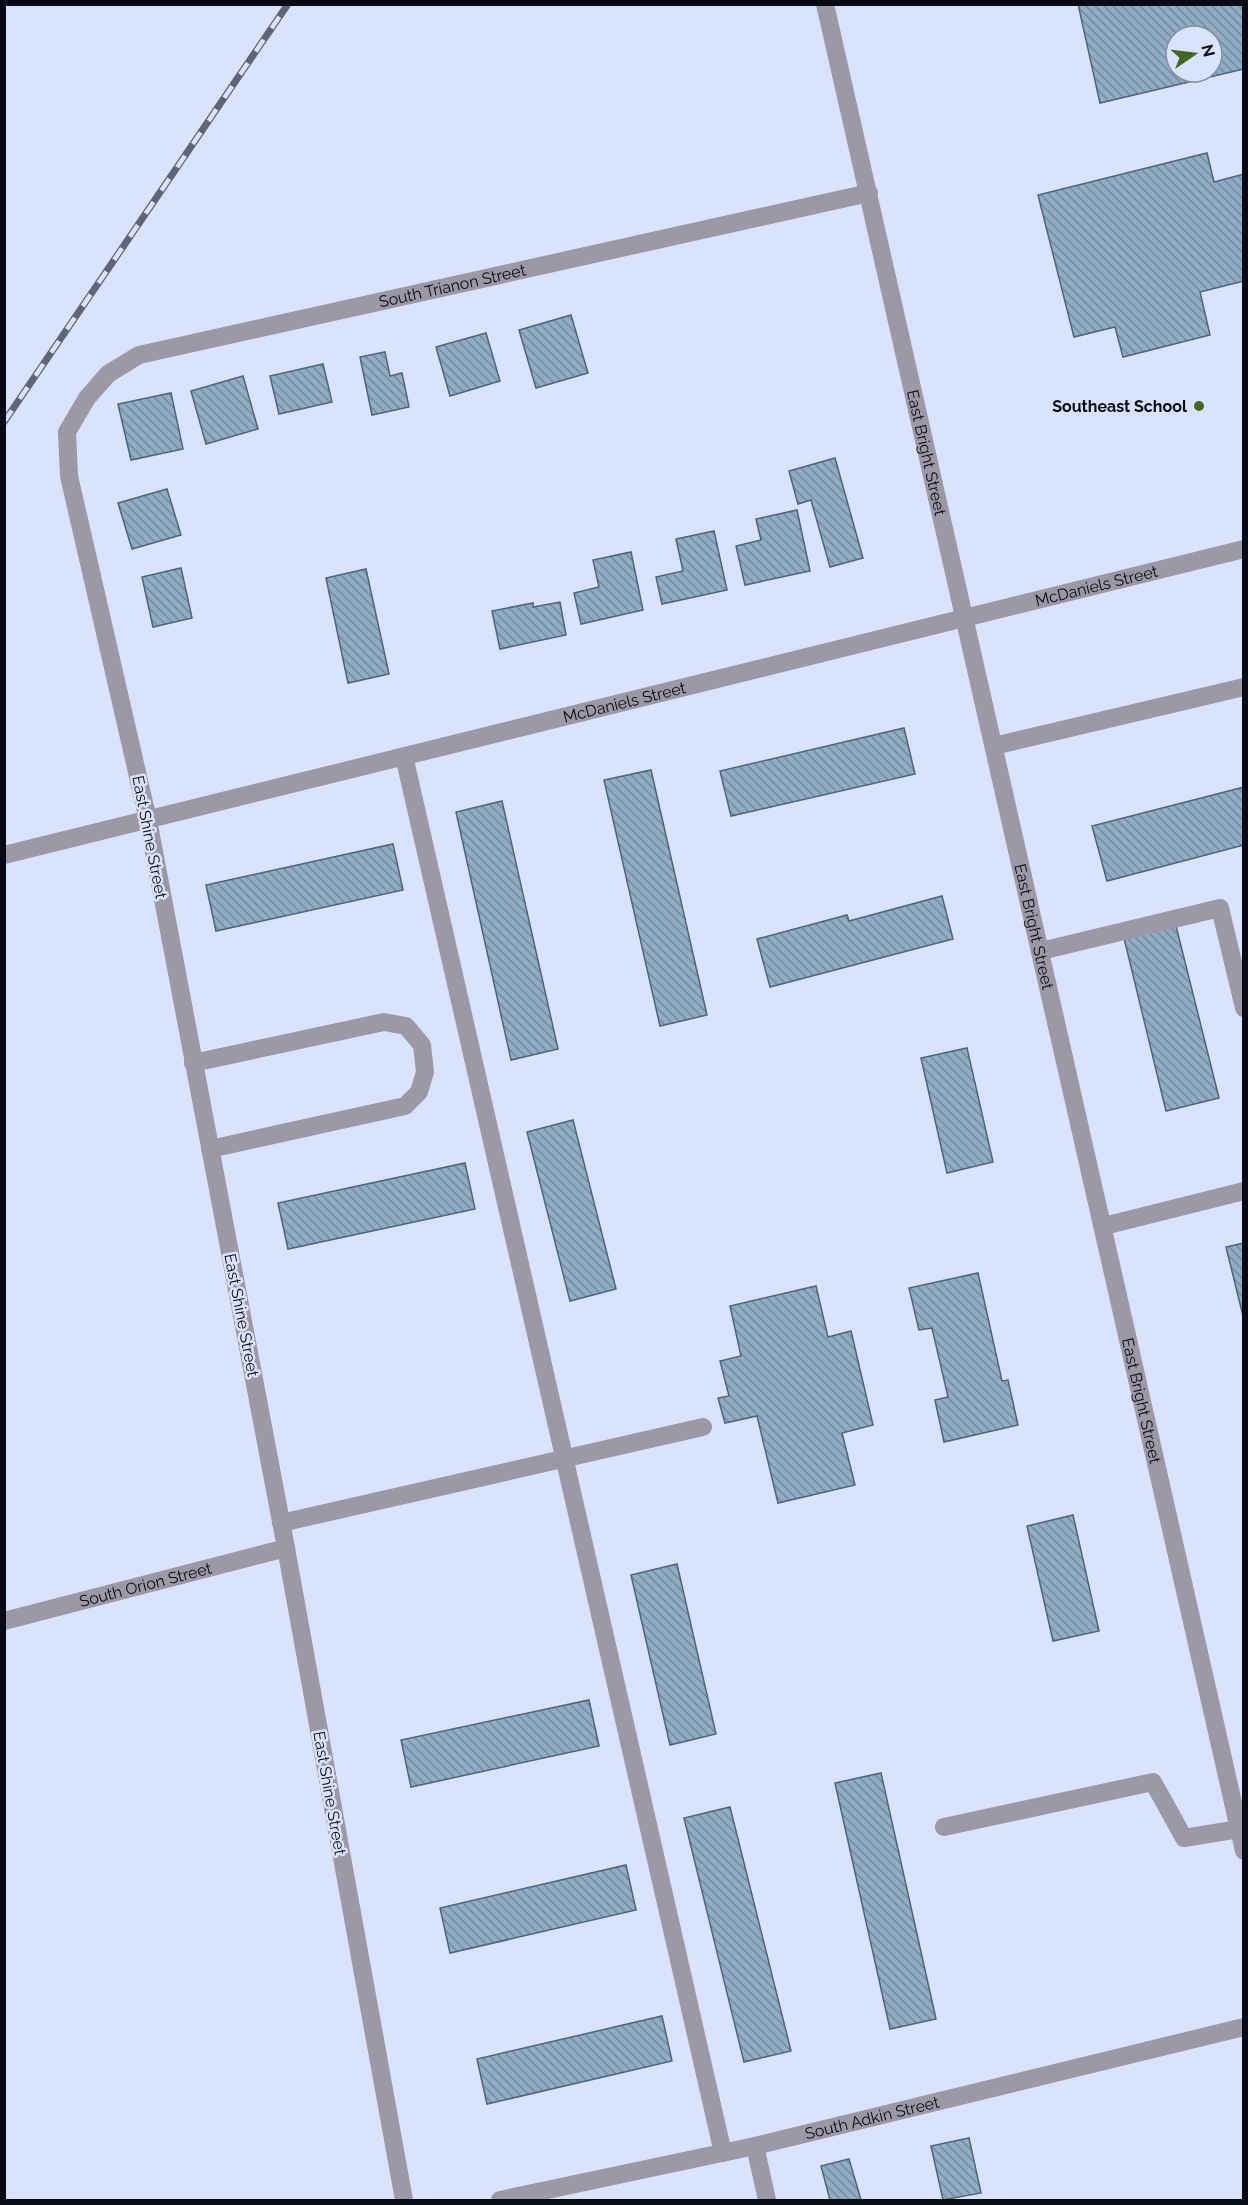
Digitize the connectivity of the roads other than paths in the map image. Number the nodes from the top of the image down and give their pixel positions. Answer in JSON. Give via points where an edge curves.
{"nodes":[{"id":1,"x":825,"y":4,"type":"edge"},
{"id":2,"x":869,"y":193,"type":"junction"},
{"id":3,"x":67,"y":432,"type":"joint"},
{"id":4,"x":1244,"y":549,"type":"edge"},
{"id":5,"x":964,"y":618,"type":"junction"},
{"id":6,"x":1244,"y":687,"type":"edge"},
{"id":7,"x":994,"y":747,"type":"junction"},
{"id":8,"x":404,"y":756,"type":"junction"},
{"id":9,"x":148,"y":820,"type":"junction"},
{"id":10,"x":4,"y":855,"type":"edge"},
{"id":11,"x":1041,"y":951,"type":"junction"},
{"id":12,"x":1244,"y":1008,"type":"edge"},
{"id":13,"x":193,"y":1063,"type":"junction"},
{"id":14,"x":210,"y":1149,"type":"junction"},
{"id":15,"x":1244,"y":1191,"type":"edge"},
{"id":16,"x":1104,"y":1226,"type":"junction"},
{"id":17,"x":703,"y":1426,"type":"dead end"},
{"id":18,"x":564,"y":1459,"type":"junction"},
{"id":19,"x":282,"y":1523,"type":"junction"},
{"id":20,"x":286,"y":1548,"type":"junction"},
{"id":21,"x":4,"y":1621,"type":"edge"},
{"id":22,"x":944,"y":1827,"type":"dead end"},
{"id":23,"x":1239,"y":1829,"type":"junction"},
{"id":24,"x":1244,"y":1851,"type":"edge"},
{"id":25,"x":1244,"y":2027,"type":"edge"},
{"id":26,"x":754,"y":2146,"type":"junction"},
{"id":27,"x":723,"y":2153,"type":"junction"},
{"id":28,"x":404,"y":2200,"type":"edge"},
{"id":29,"x":500,"y":2200,"type":"edge"},
{"id":30,"x":766,"y":2200,"type":"edge"}],
"edges":[{"from":1,"to":2,"type":"street","name":"East Bright Street"},
{"from":2,"to":3,"type":"street","name":"South Trianon Street","via":[[139,355],[108,374],[87,398]]},
{"from":2,"to":5,"type":"street","name":"East Bright Street"},
{"from":3,"to":9,"type":"street","name":"East Shine Street","via":[[69,476]]},
{"from":4,"to":5,"type":"street","name":"McDaniels Street"},
{"from":5,"to":7,"type":"street","name":"East Bright Street"},
{"from":5,"to":8,"type":"street","name":"McDaniels Street"},
{"from":6,"to":7,"type":"street"},
{"from":7,"to":11,"type":"street","name":"East Bright Street"},
{"from":8,"to":9,"type":"street","name":"McDaniels Street"},
{"from":8,"to":18,"type":"street"},
{"from":9,"to":10,"type":"street","name":"McDaniels Street"},
{"from":9,"to":13,"type":"street","name":"East Shine Street"},
{"from":11,"to":12,"type":"street","via":[[1220,908]]},
{"from":11,"to":16,"type":"street","name":"East Bright Street"},
{"from":13,"to":14,"type":"street","name":"East Shine Street"},
{"from":13,"to":14,"type":"street","via":[[384,1022],[406,1026],[422,1045],[425,1072],[419,1092],[405,1106]]},
{"from":14,"to":19,"type":"street","name":"East Shine Street"},
{"from":15,"to":16,"type":"street"},
{"from":16,"to":23,"type":"street","name":"East Bright Street"},
{"from":17,"to":18,"type":"street"},
{"from":18,"to":19,"type":"street"},
{"from":18,"to":27,"type":"street"},
{"from":19,"to":20,"type":"street","name":"East Shine Street"},
{"from":20,"to":21,"type":"street","name":"South Orion Street"},
{"from":20,"to":28,"type":"street","name":"East Shine Street"},
{"from":22,"to":23,"type":"street","via":[[1153,1782],[1184,1838]]},
{"from":23,"to":24,"type":"street","name":"East Bright Street"},
{"from":25,"to":26,"type":"street","name":"South Adkin Street"},
{"from":26,"to":27,"type":"street","name":"South Adkin Street"},
{"from":26,"to":30,"type":"street"},
{"from":27,"to":29,"type":"street","name":"South Adkin Street"}]}
